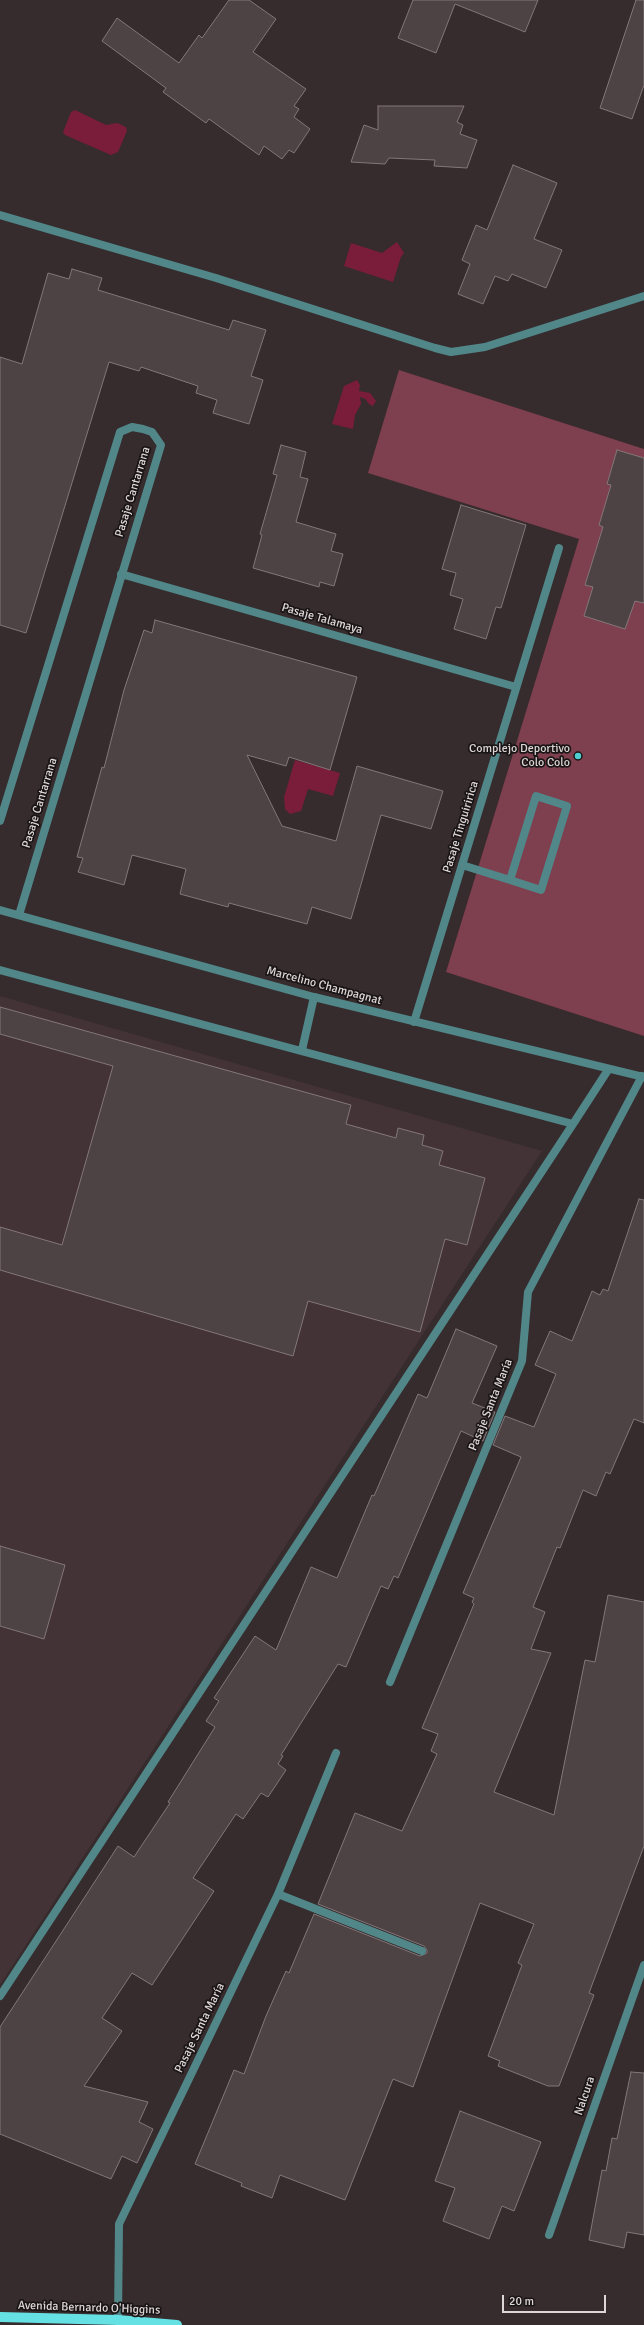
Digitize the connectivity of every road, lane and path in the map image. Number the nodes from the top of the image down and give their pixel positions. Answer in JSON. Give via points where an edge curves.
{"nodes":[{"id":1,"x":0,"y":215,"type":"edge"},
{"id":2,"x":644,"y":296,"type":"edge"},
{"id":3,"x":559,"y":548,"type":"dead end"},
{"id":4,"x":121,"y":574,"type":"junction"},
{"id":5,"x":516,"y":687,"type":"junction"},
{"id":6,"x":0,"y":821,"type":"edge"},
{"id":7,"x":462,"y":865,"type":"junction"},
{"id":8,"x":510,"y":880,"type":"junction"},
{"id":9,"x":0,"y":910,"type":"edge"},
{"id":10,"x":19,"y":915,"type":"junction"},
{"id":11,"x":0,"y":970,"type":"edge"},
{"id":12,"x":314,"y":997,"type":"junction"},
{"id":13,"x":414,"y":1022,"type":"junction"},
{"id":14,"x":302,"y":1050,"type":"junction"},
{"id":15,"x":608,"y":1070,"type":"junction"},
{"id":16,"x":643,"y":1076,"type":"edge"},
{"id":17,"x":573,"y":1124,"type":"junction"},
{"id":18,"x":390,"y":1682,"type":"dead end"},
{"id":19,"x":336,"y":1753,"type":"dead end"},
{"id":20,"x":278,"y":1894,"type":"junction"},
{"id":21,"x":422,"y":1951,"type":"dead end"},
{"id":22,"x":644,"y":1965,"type":"edge"},
{"id":23,"x":0,"y":1996,"type":"edge"},
{"id":24,"x":549,"y":2235,"type":"dead end"},
{"id":25,"x":0,"y":2318,"type":"edge"},
{"id":26,"x":118,"y":2320,"type":"junction"},
{"id":27,"x":177,"y":2325,"type":"edge"}],
"edges":[{"from":1,"to":2,"type":"street","via":[[216,278],[451,352],[485,347]]},
{"from":3,"to":5,"type":"street","name":"Pasaje Tinguiririca"},
{"from":4,"to":5,"type":"street","name":"Pasaje Talamaya"},
{"from":4,"to":6,"type":"street","name":"Pasaje Cantarrana","via":[[160,445],[152,432],[132,427],[120,432]]},
{"from":4,"to":10,"type":"street","name":"Pasaje Cantarrana"},
{"from":5,"to":7,"type":"street","name":"Pasaje Tinguiririca"},
{"from":7,"to":8,"type":"street"},
{"from":7,"to":13,"type":"street","name":"Pasaje Tinguiririca"},
{"from":8,"to":8,"type":"street","via":[[541,890],[567,806],[536,796]]},
{"from":9,"to":10,"type":"street","name":"Marcelino Champagnat"},
{"from":10,"to":12,"type":"street","name":"Marcelino Champagnat"},
{"from":11,"to":14,"type":"street"},
{"from":12,"to":13,"type":"street","name":"Marcelino Champagnat"},
{"from":12,"to":14,"type":"street"},
{"from":13,"to":15,"type":"street","name":"Marcelino Champagnat"},
{"from":14,"to":17,"type":"street"},
{"from":15,"to":16,"type":"street","name":"Marcelino Champagnat"},
{"from":15,"to":17,"type":"street"},
{"from":16,"to":18,"type":"street","name":"Pasaje Santa María","via":[[528,1292],[522,1361]]},
{"from":17,"to":23,"type":"street"},
{"from":19,"to":20,"type":"street","name":"Pasaje Santa María"},
{"from":20,"to":21,"type":"street"},
{"from":20,"to":26,"type":"street","name":"Pasaje Santa María","via":[[119,2224]]},
{"from":22,"to":24,"type":"street","name":"Nalcura"},
{"from":25,"to":26,"type":"main road","name":"Avenida Bernardo O'Higgins"},
{"from":26,"to":27,"type":"main road","name":"Avenida Bernardo O'Higgins"}]}
